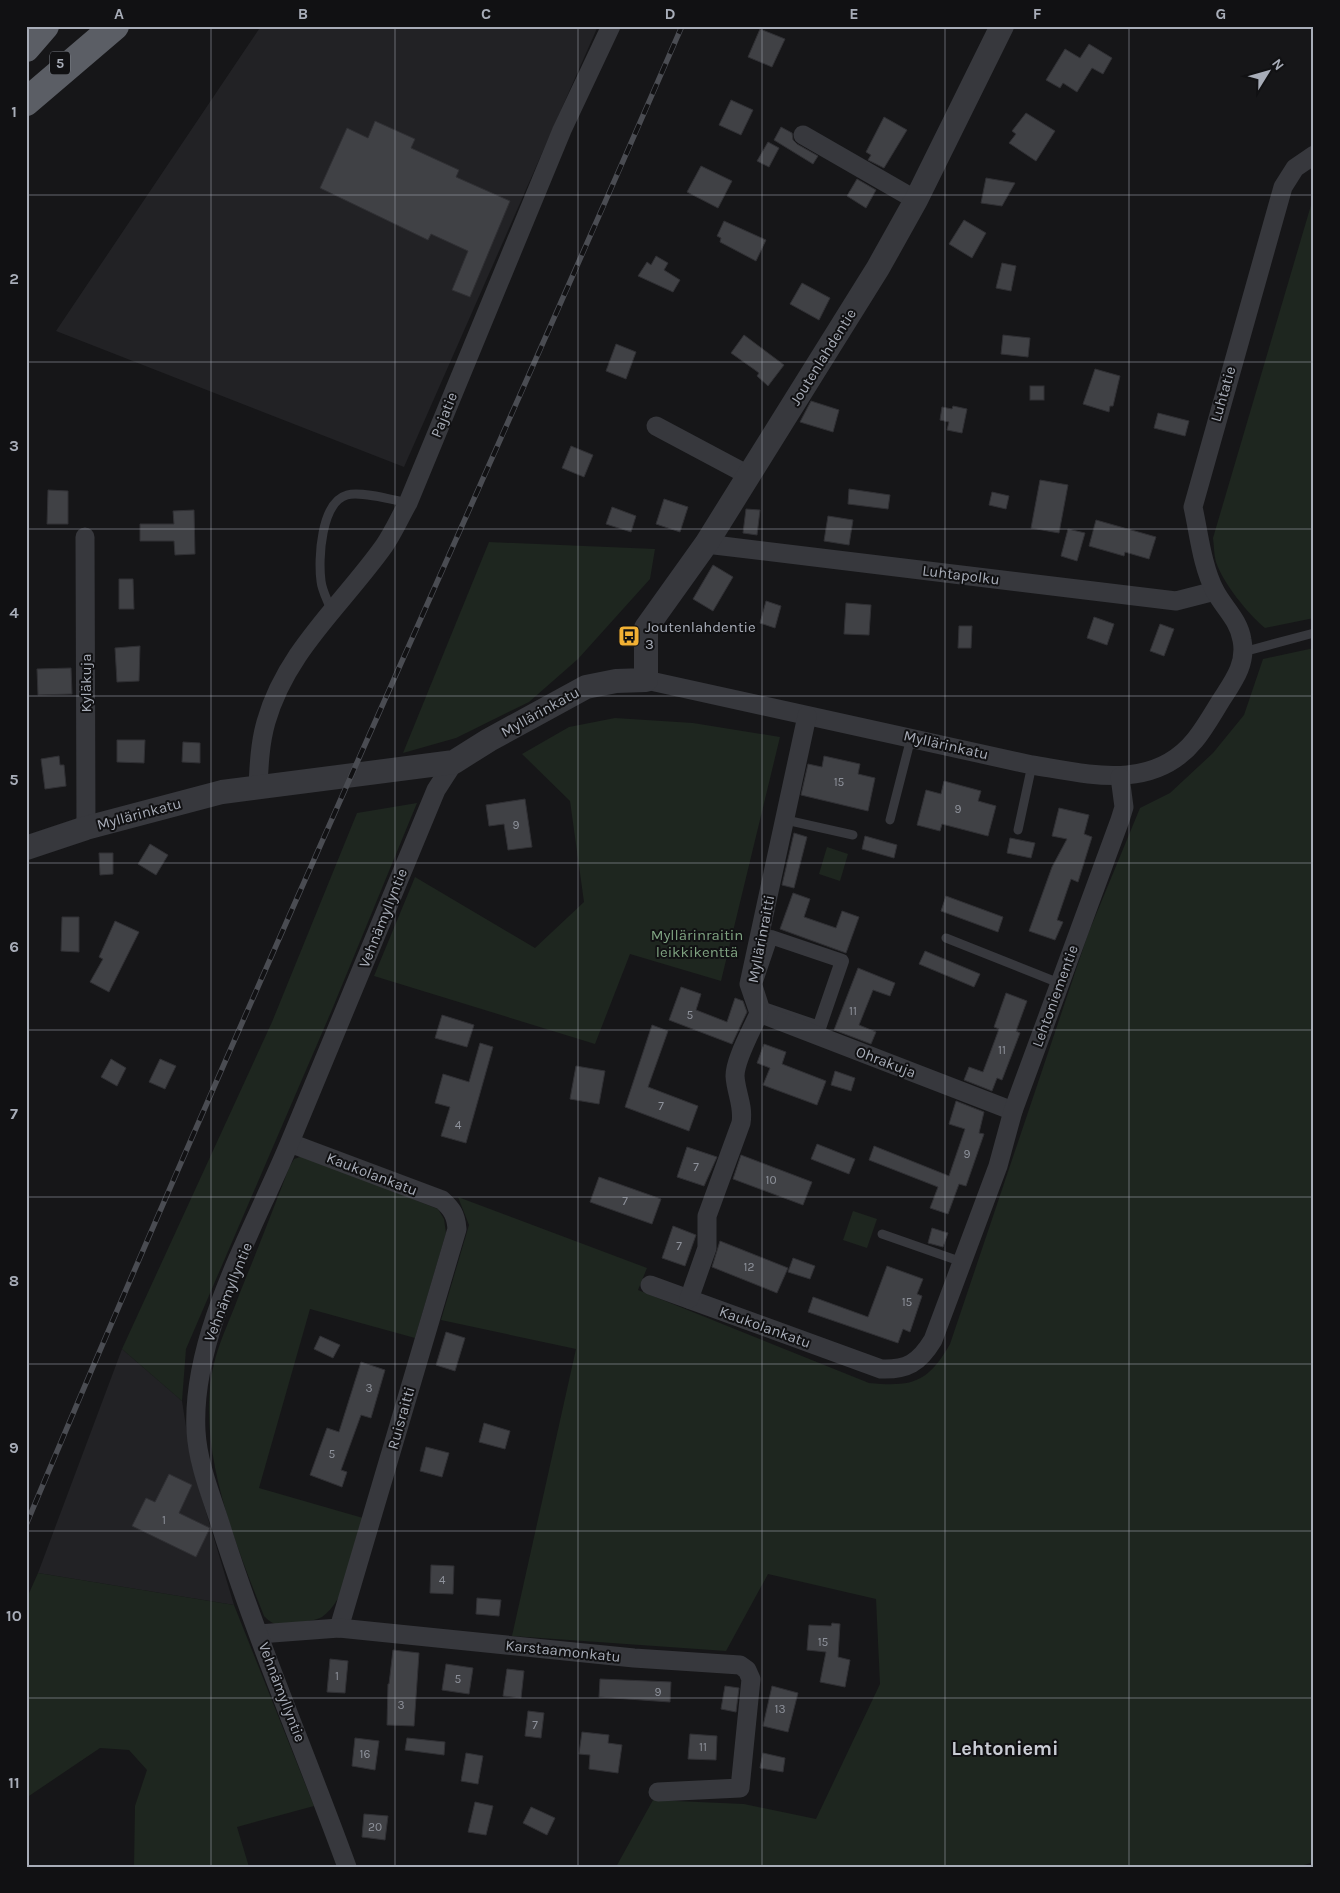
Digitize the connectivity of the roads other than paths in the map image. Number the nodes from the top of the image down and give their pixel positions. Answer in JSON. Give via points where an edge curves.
{"nodes":[{"id":1,"x":45,"y":26,"type":"edge"},
{"id":2,"x":93,"y":26,"type":"edge"},
{"id":3,"x":115,"y":26,"type":"edge"},
{"id":4,"x":611,"y":26,"type":"edge"},
{"id":5,"x":1002,"y":26,"type":"edge"},
{"id":6,"x":26,"y":48,"type":"edge"},
{"id":7,"x":26,"y":101,"type":"edge"},
{"id":8,"x":803,"y":135,"type":"dead end"},
{"id":9,"x":1314,"y":155,"type":"edge"},
{"id":10,"x":916,"y":200,"type":"junction"},
{"id":11,"x":656,"y":426,"type":"dead end"},
{"id":12,"x":748,"y":476,"type":"junction"},
{"id":13,"x":408,"y":503,"type":"junction"},
{"id":14,"x":85,"y":537,"type":"dead end"},
{"id":15,"x":706,"y":544,"type":"junction"},
{"id":16,"x":1215,"y":591,"type":"junction"},
{"id":17,"x":332,"y":610,"type":"junction"},
{"id":18,"x":1314,"y":633,"type":"edge"},
{"id":19,"x":1243,"y":646,"type":"junction"},
{"id":20,"x":646,"y":680,"type":"junction"},
{"id":21,"x":807,"y":716,"type":"junction"},
{"id":22,"x":912,"y":737,"type":"junction"},
{"id":23,"x":454,"y":762,"type":"junction"},
{"id":24,"x":1032,"y":765,"type":"junction"},
{"id":25,"x":1120,"y":777,"type":"junction"},
{"id":26,"x":258,"y":786,"type":"junction"},
{"id":27,"x":786,"y":820,"type":"junction"},
{"id":28,"x":890,"y":820,"type":"dead end"},
{"id":29,"x":86,"y":828,"type":"junction"},
{"id":30,"x":1018,"y":830,"type":"dead end"},
{"id":31,"x":853,"y":835,"type":"dead end"},
{"id":32,"x":26,"y":848,"type":"edge"},
{"id":33,"x":771,"y":937,"type":"joint"},
{"id":34,"x":946,"y":938,"type":"dead end"},
{"id":35,"x":1059,"y":983,"type":"junction"},
{"id":36,"x":759,"y":1013,"type":"junction"},
{"id":37,"x":1013,"y":1111,"type":"junction"},
{"id":38,"x":290,"y":1143,"type":"junction"},
{"id":39,"x":451,"y":1208,"type":"joint"},
{"id":40,"x":882,"y":1234,"type":"dead end"},
{"id":41,"x":962,"y":1262,"type":"junction"},
{"id":42,"x":650,"y":1285,"type":"dead end"},
{"id":43,"x":690,"y":1299,"type":"junction"},
{"id":44,"x":881,"y":1369,"type":"joint"},
{"id":45,"x":339,"y":1628,"type":"junction"},
{"id":46,"x":260,"y":1634,"type":"junction"},
{"id":47,"x":658,"y":1792,"type":"dead end"},
{"id":48,"x":347,"y":1867,"type":"edge"}],
"edges":[{"from":1,"to":6,"type":"highway","number":"5"},
{"from":2,"to":7,"type":"highway","number":"5"},
{"from":3,"to":7,"type":"highway"},
{"from":4,"to":13,"type":"street","name":"Pajatie","via":[[562,130]]},
{"from":5,"to":10,"type":"street","name":"Joutenlahdentie"},
{"from":8,"to":10,"type":"street"},
{"from":9,"to":16,"type":"street","name":"Luhtatie","via":[[1296,168],[1283,187],[1193,507]]},
{"from":10,"to":12,"type":"street","name":"Joutenlahdentie","via":[[878,268]]},
{"from":11,"to":12,"type":"street"},
{"from":12,"to":15,"type":"street","name":"Joutenlahdentie"},
{"from":13,"to":17,"type":"street","name":"Pajatie","via":[[384,545]]},
{"from":13,"to":17,"type":"lane","via":[[347,494],[335,501],[328,514],[321,546],[321,583]]},
{"from":14,"to":29,"type":"street","name":"Kyläkuja"},
{"from":15,"to":16,"type":"street","name":"Luhtapolku","via":[[1176,601]]},
{"from":15,"to":20,"type":"street","name":"Joutenlahdentie","via":[[646,628]]},
{"from":16,"to":19,"type":"street","name":"Luhtatie","via":[[1237,621]]},
{"from":17,"to":26,"type":"street","name":"Pajatie","via":[[294,662],[266,722]]},
{"from":18,"to":19,"type":"lane"},
{"from":19,"to":25,"type":"street","via":[[1241,670],[1195,740],[1165,764]]},
{"from":20,"to":21,"type":"street","name":"Myllärinkatu"},
{"from":20,"to":23,"type":"street","name":"Myllärinkatu","via":[[586,687]]},
{"from":21,"to":22,"type":"street","name":"Myllärinkatu"},
{"from":21,"to":27,"type":"street","name":"Myllärinraitti"},
{"from":22,"to":24,"type":"street","name":"Myllärinkatu"},
{"from":22,"to":28,"type":"lane"},
{"from":23,"to":26,"type":"street","name":"Myllärinkatu"},
{"from":23,"to":38,"type":"street","name":"Vehnämyllyntie","via":[[436,790]]},
{"from":24,"to":25,"type":"street","name":"Myllärinkatu"},
{"from":24,"to":30,"type":"lane"},
{"from":25,"to":35,"type":"street","name":"Lehtoniementie","via":[[1124,807]]},
{"from":26,"to":29,"type":"street","name":"Myllärinkatu","via":[[222,792]]},
{"from":27,"to":31,"type":"lane"},
{"from":27,"to":36,"type":"street","name":"Myllärinraitti","via":[[749,984]]},
{"from":29,"to":32,"type":"street","name":"Myllärinkatu"},
{"from":33,"to":33,"type":"street","via":[[842,961],[819,1028],[763,1009],[755,984]]},
{"from":34,"to":35,"type":"lane"},
{"from":35,"to":37,"type":"street","name":"Lehtoniementie"},
{"from":36,"to":37,"type":"street","name":"Ohrakuja"},
{"from":36,"to":43,"type":"street","via":[[737,1067],[736,1085],[743,1112],[741,1123],[707,1216],[707,1248]]},
{"from":37,"to":41,"type":"street","name":"Lehtoniementie","via":[[998,1166]]},
{"from":38,"to":39,"type":"street","name":"Kaukolankatu","via":[[442,1200]]},
{"from":38,"to":46,"type":"street","name":"Vehnämyllyntie","via":[[215,1314],[204,1353],[196,1402],[201,1462],[238,1579]]},
{"from":39,"to":45,"type":"street","name":"Ruisraitti","via":[[457,1218],[457,1229]]},
{"from":40,"to":41,"type":"lane"},
{"from":41,"to":44,"type":"street","name":"Lehtoniementie","via":[[924,1354],[899,1370]]},
{"from":42,"to":43,"type":"street","name":"Kaukolankatu"},
{"from":43,"to":44,"type":"street","name":"Kaukolankatu"},
{"from":45,"to":46,"type":"street","name":"Karstaamonkatu"},
{"from":45,"to":47,"type":"street","name":"Karstaamonkatu","via":[[634,1658],[740,1665],[751,1679],[740,1788]]},
{"from":46,"to":48,"type":"street","name":"Vehnämyllyntie"}]}
